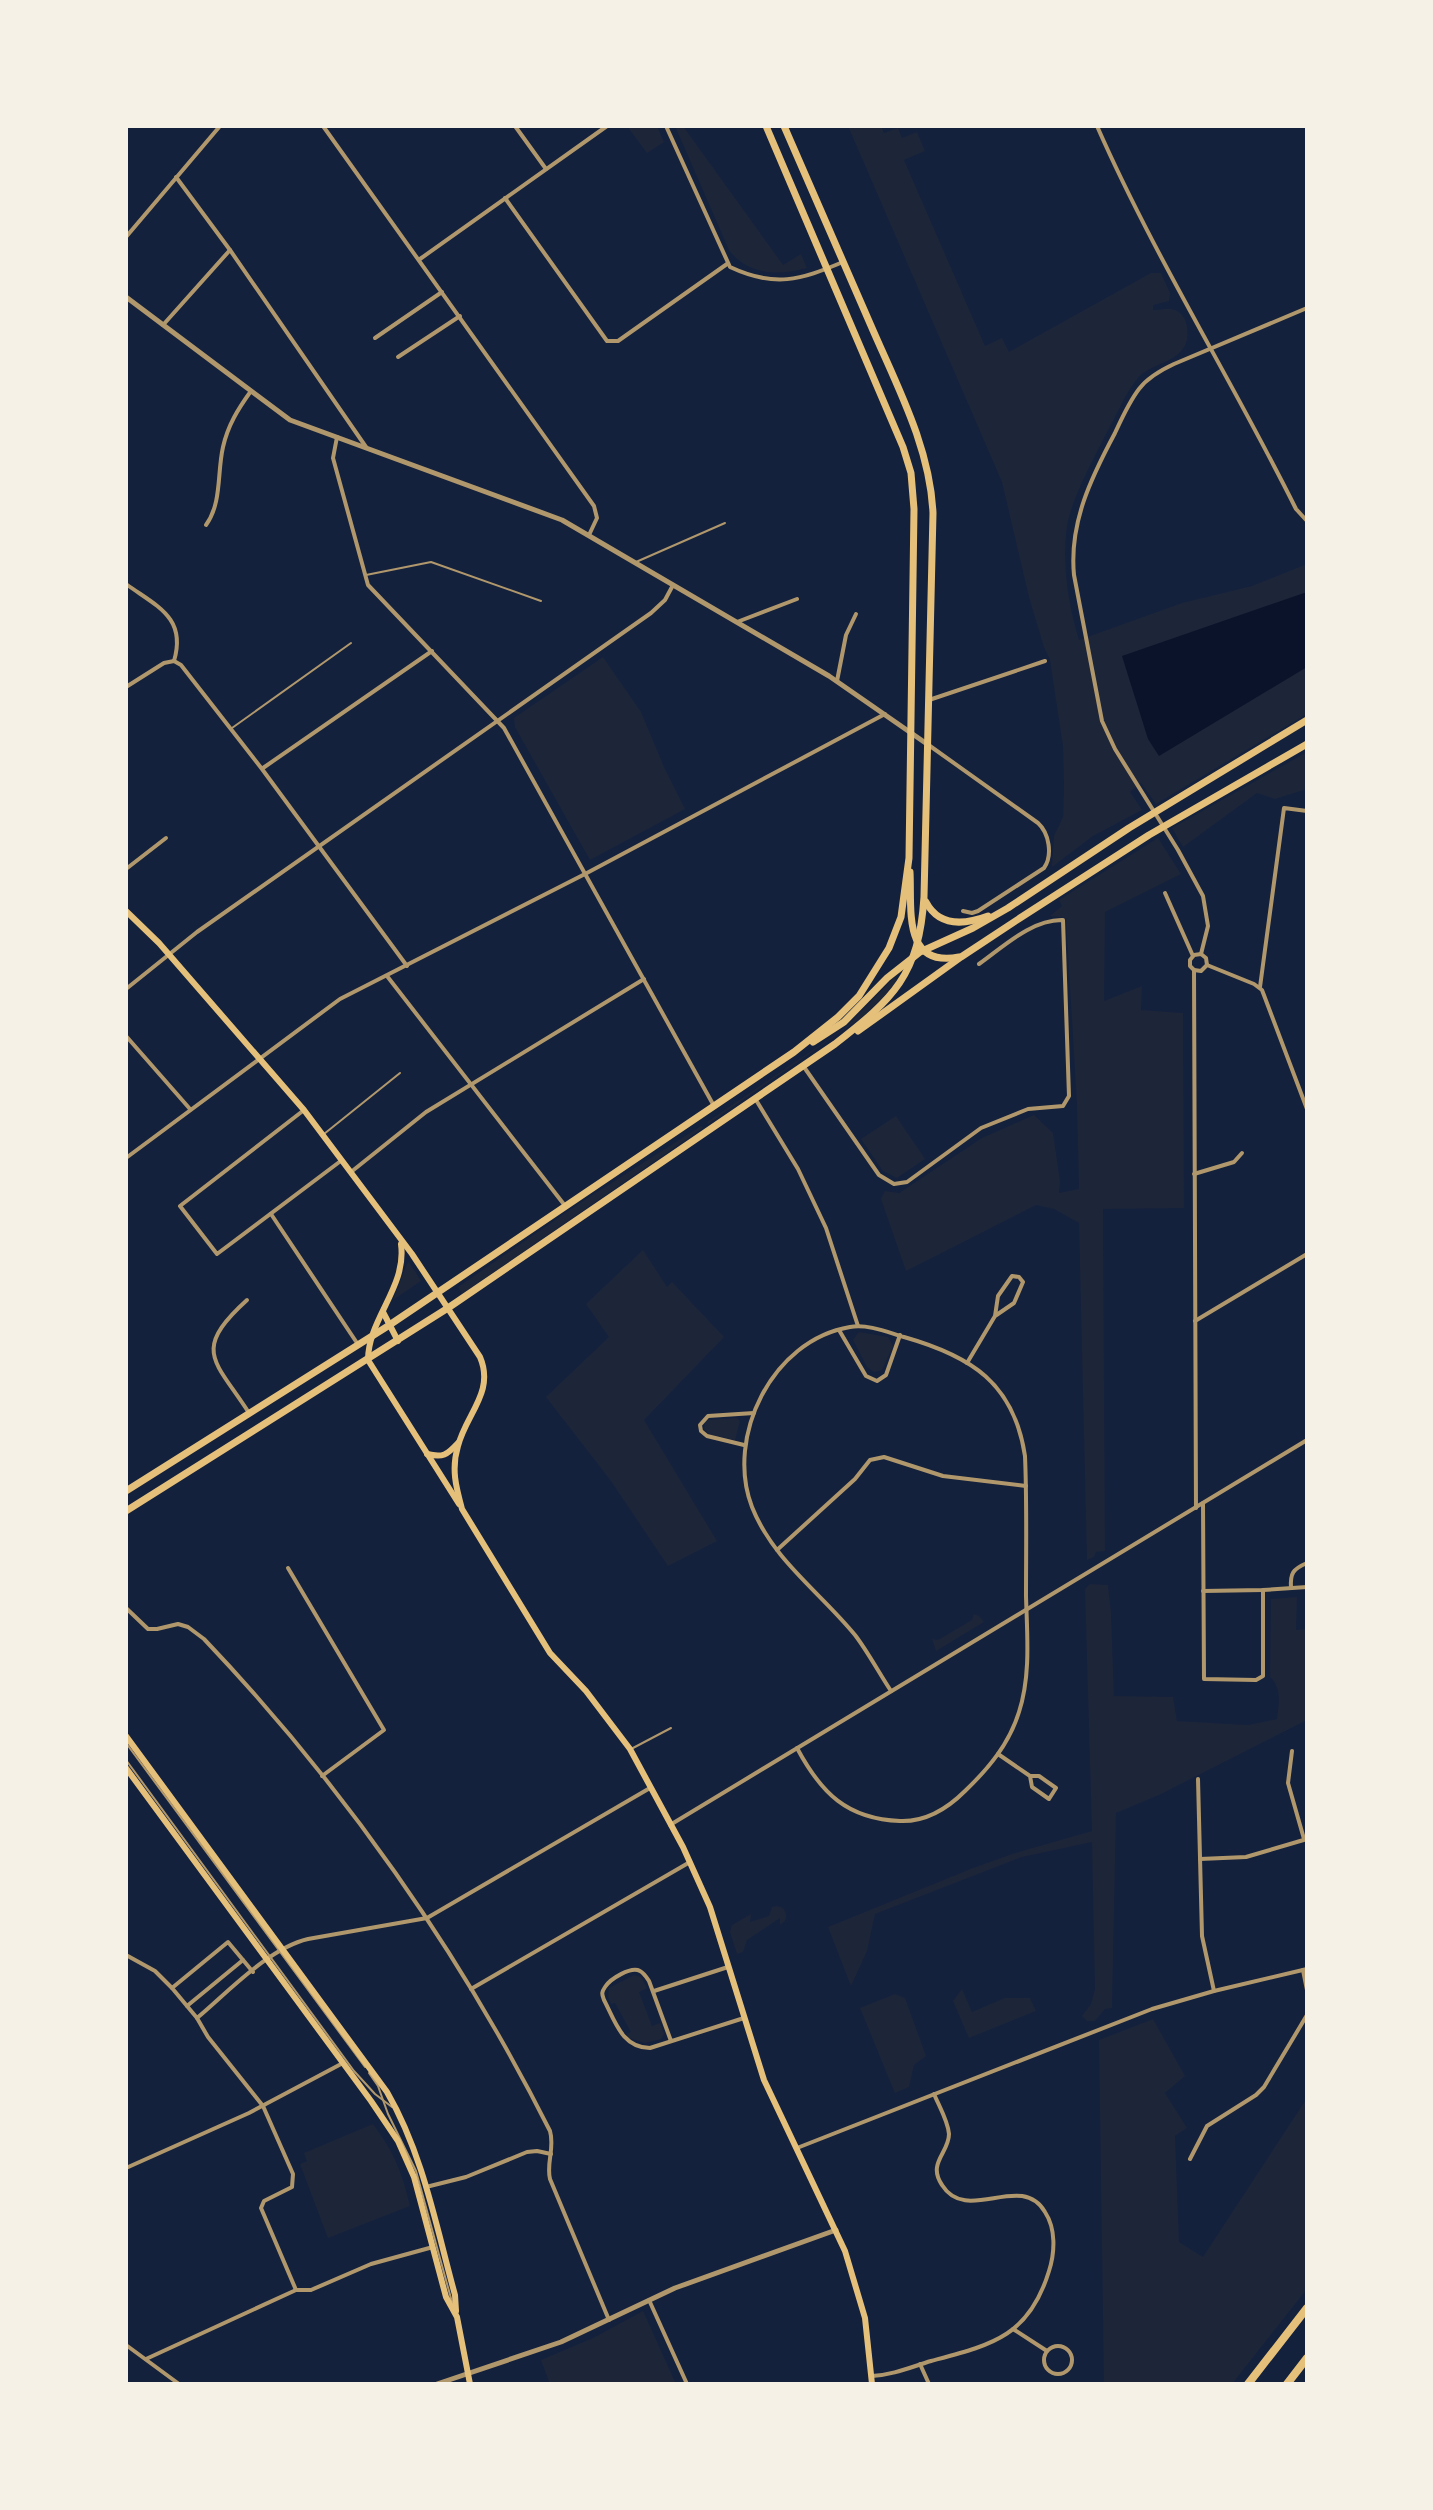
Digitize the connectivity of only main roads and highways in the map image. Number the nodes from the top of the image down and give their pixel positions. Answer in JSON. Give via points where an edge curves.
{"nodes":[{"id":1,"x":766,"y":126,"type":"edge"},
{"id":2,"x":784,"y":126,"type":"edge"},
{"id":3,"x":1307,"y":720,"type":"edge"},
{"id":4,"x":1307,"y":744,"type":"edge"},
{"id":5,"x":909,"y":858,"type":"junction"},
{"id":6,"x":924,"y":897,"type":"junction"},
{"id":7,"x":1008,"y":908,"type":"junction"},
{"id":8,"x":126,"y":911,"type":"edge"},
{"id":9,"x":917,"y":943,"type":"junction"},
{"id":10,"x":923,"y":950,"type":"junction"},
{"id":11,"x":913,"y":957,"type":"junction"},
{"id":12,"x":961,"y":957,"type":"junction"},
{"id":13,"x":835,"y":1044,"type":"junction"},
{"id":14,"x":794,"y":1052,"type":"junction"},
{"id":15,"x":400,"y":1241,"type":"junction"},
{"id":16,"x":438,"y":1293,"type":"junction"},
{"id":17,"x":448,"y":1308,"type":"junction"},
{"id":18,"x":383,"y":1312,"type":"junction"},
{"id":19,"x":388,"y":1326,"type":"junction"},
{"id":20,"x":373,"y":1335,"type":"junction"},
{"id":21,"x":398,"y":1341,"type":"junction"},
{"id":22,"x":368,"y":1360,"type":"junction"},
{"id":23,"x":458,"y":1443,"type":"junction"},
{"id":24,"x":427,"y":1454,"type":"junction"},
{"id":25,"x":126,"y":1491,"type":"edge"},
{"id":26,"x":462,"y":1509,"type":"junction"},
{"id":27,"x":126,"y":1511,"type":"edge"},
{"id":28,"x":126,"y":1736,"type":"edge"},
{"id":29,"x":126,"y":1768,"type":"edge"},
{"id":30,"x":1307,"y":2308,"type":"edge"},
{"id":31,"x":457,"y":2317,"type":"junction"},
{"id":32,"x":1307,"y":2358,"type":"edge"},
{"id":33,"x":872,"y":2380,"type":"edge"},
{"id":34,"x":470,"y":2384,"type":"edge"},
{"id":35,"x":1248,"y":2384,"type":"edge"},
{"id":36,"x":1287,"y":2384,"type":"edge"}],
"edges":[{"from":1,"to":5,"type":"main road","via":[[911,473]]},
{"from":2,"to":6,"type":"main road","via":[[920,443],[929,476],[933,513]]},
{"from":3,"to":7,"type":"main road"},
{"from":4,"to":12,"type":"main road","via":[[1149,835]]},
{"from":5,"to":9,"type":"main road","via":[[911,922]]},
{"from":5,"to":14,"type":"main road","via":[[901,917],[875,972],[848,1007]]},
{"from":6,"to":7,"type":"main road","via":[[939,918],[952,922],[969,922]]},
{"from":6,"to":9,"type":"main road"},
{"from":7,"to":10,"type":"main road"},
{"from":8,"to":15,"type":"main road","via":[[261,1058]]},
{"from":9,"to":10,"type":"main road"},
{"from":9,"to":11,"type":"main road"},
{"from":10,"to":11,"type":"main road"},
{"from":10,"to":12,"type":"main road","via":[[942,958]]},
{"from":11,"to":13,"type":"main road","via":[[894,993]]},
{"from":11,"to":14,"type":"main road","via":[[844,1022]]},
{"from":12,"to":13,"type":"main road"},
{"from":13,"to":17,"type":"main road"},
{"from":14,"to":16,"type":"main road"},
{"from":15,"to":16,"type":"main road"},
{"from":15,"to":18,"type":"main road","via":[[401,1268]]},
{"from":16,"to":17,"type":"main road"},
{"from":16,"to":19,"type":"main road"},
{"from":17,"to":21,"type":"main road"},
{"from":17,"to":23,"type":"main road","via":[[485,1372],[481,1396]]},
{"from":18,"to":19,"type":"main road"},
{"from":18,"to":20,"type":"main road"},
{"from":19,"to":20,"type":"main road"},
{"from":19,"to":21,"type":"main road"},
{"from":20,"to":22,"type":"main road"},
{"from":20,"to":25,"type":"main road"},
{"from":21,"to":22,"type":"main road"},
{"from":22,"to":24,"type":"main road"},
{"from":22,"to":27,"type":"main road"},
{"from":23,"to":24,"type":"main road","via":[[442,1457]]},
{"from":23,"to":26,"type":"main road","via":[[454,1473]]},
{"from":24,"to":26,"type":"main road"},
{"from":26,"to":33,"type":"main road","via":[[542,1641],[630,1749],[690,1862],[710,1907],[764,2080],[837,2230],[861,2300]]},
{"from":28,"to":31,"type":"main road","via":[[377,2075],[401,2117],[426,2187]]},
{"from":29,"to":31,"type":"main road","via":[[383,2117],[414,2177],[446,2297]]},
{"from":30,"to":35,"type":"highway"},
{"from":31,"to":34,"type":"main road"},
{"from":32,"to":36,"type":"highway"}]}
